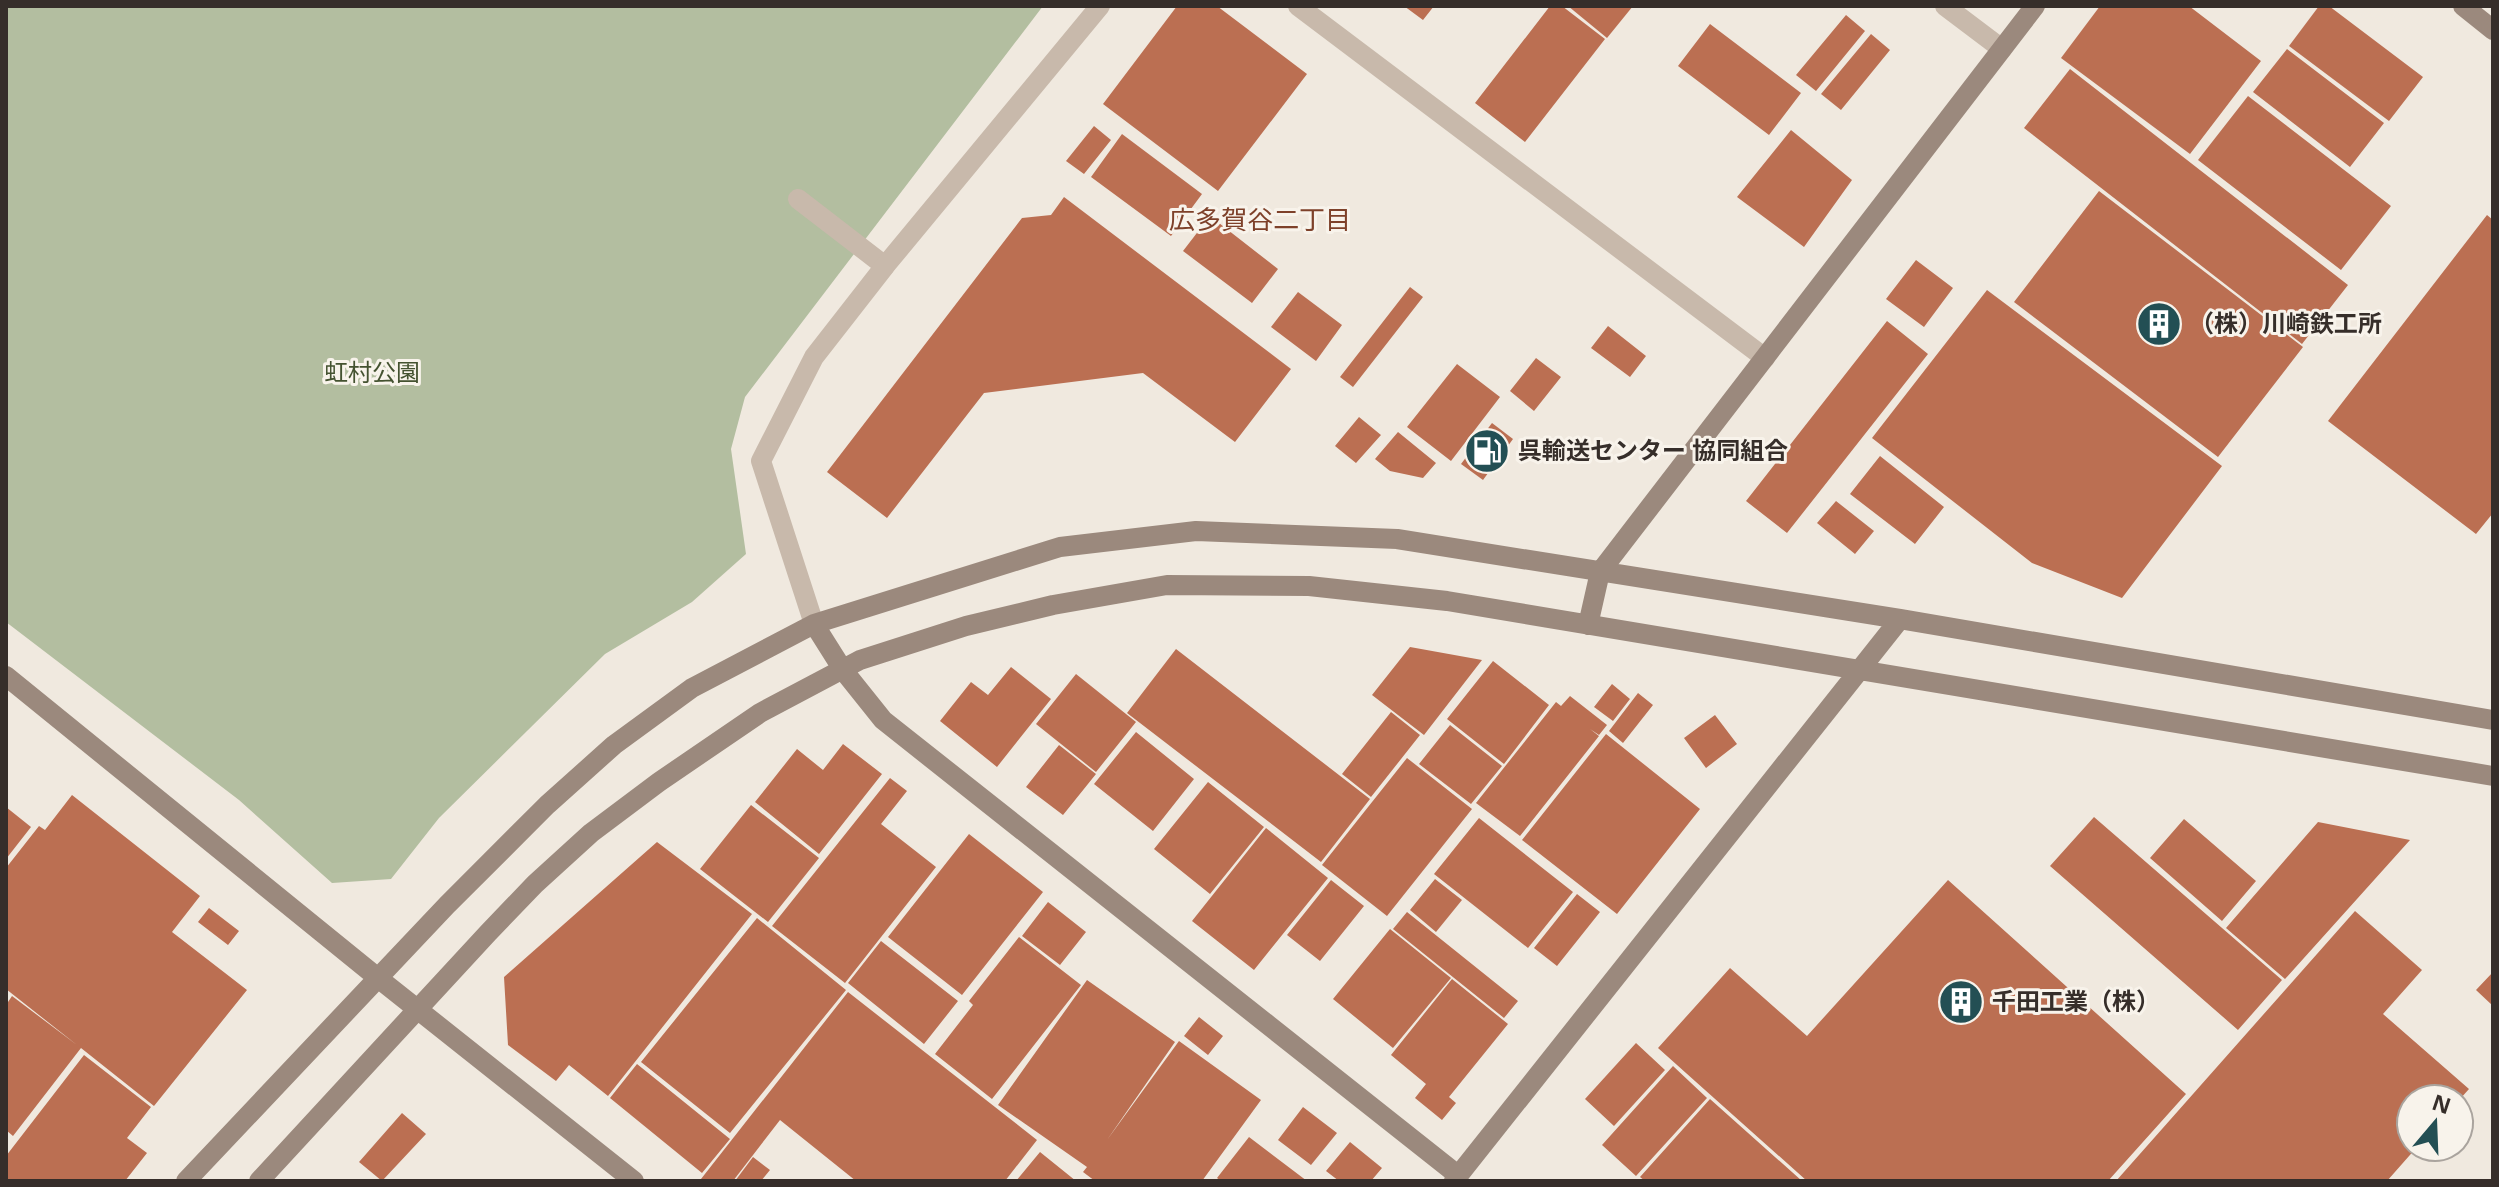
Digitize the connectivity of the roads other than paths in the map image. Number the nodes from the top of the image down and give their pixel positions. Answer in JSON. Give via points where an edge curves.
{"nodes":[{"id":1,"x":1100,"y":6,"type":"edge"},
{"id":2,"x":1298,"y":6,"type":"edge"},
{"id":3,"x":1945,"y":6,"type":"edge"},
{"id":4,"x":2035,"y":6,"type":"edge"},
{"id":5,"x":2463,"y":6,"type":"edge"},
{"id":6,"x":2493,"y":30,"type":"edge"},
{"id":7,"x":2002,"y":49,"type":"junction"},
{"id":8,"x":798,"y":199,"type":"dead end"},
{"id":9,"x":885,"y":266,"type":"junction"},
{"id":10,"x":1765,"y":358,"type":"junction"},
{"id":11,"x":1600,"y":572,"type":"junction"},
{"id":12,"x":1900,"y":619,"type":"junction"},
{"id":13,"x":814,"y":624,"type":"junction"},
{"id":14,"x":1588,"y":625,"type":"junction"},
{"id":15,"x":843,"y":670,"type":"junction"},
{"id":16,"x":1858,"y":671,"type":"junction"},
{"id":17,"x":6,"y":676,"type":"edge"},
{"id":18,"x":2493,"y":720,"type":"edge"},
{"id":19,"x":2493,"y":776,"type":"edge"},
{"id":20,"x":378,"y":978,"type":"junction"},
{"id":21,"x":419,"y":1010,"type":"junction"},
{"id":22,"x":1456,"y":1178,"type":"edge"},
{"id":23,"x":186,"y":1181,"type":"edge"},
{"id":24,"x":259,"y":1181,"type":"edge"},
{"id":25,"x":634,"y":1181,"type":"edge"}],
"edges":[{"from":1,"to":9,"type":"street"},
{"from":2,"to":10,"type":"street"},
{"from":3,"to":7,"type":"street"},
{"from":4,"to":7,"type":"street"},
{"from":5,"to":6,"type":"street"},
{"from":7,"to":10,"type":"street"},
{"from":8,"to":9,"type":"street"},
{"from":9,"to":13,"type":"street","via":[[814,357],[761,461]]},
{"from":10,"to":11,"type":"street"},
{"from":11,"to":12,"type":"street"},
{"from":11,"to":13,"type":"street","via":[[1397,539],[1196,531],[1060,547]]},
{"from":11,"to":14,"type":"street"},
{"from":12,"to":16,"type":"street"},
{"from":12,"to":18,"type":"street"},
{"from":13,"to":15,"type":"street"},
{"from":13,"to":20,"type":"street","via":[[692,688],[614,745],[547,805]]},
{"from":14,"to":15,"type":"street","via":[[1447,601],[1309,586],[1167,585],[966,626]]},
{"from":14,"to":16,"type":"street"},
{"from":15,"to":21,"type":"street","via":[[760,713],[591,833],[535,884]]},
{"from":15,"to":22,"type":"street","via":[[883,720]]},
{"from":16,"to":19,"type":"street"},
{"from":16,"to":22,"type":"street"},
{"from":17,"to":20,"type":"street"},
{"from":20,"to":21,"type":"street"},
{"from":20,"to":23,"type":"street"},
{"from":21,"to":24,"type":"street"},
{"from":21,"to":25,"type":"street"}]}
